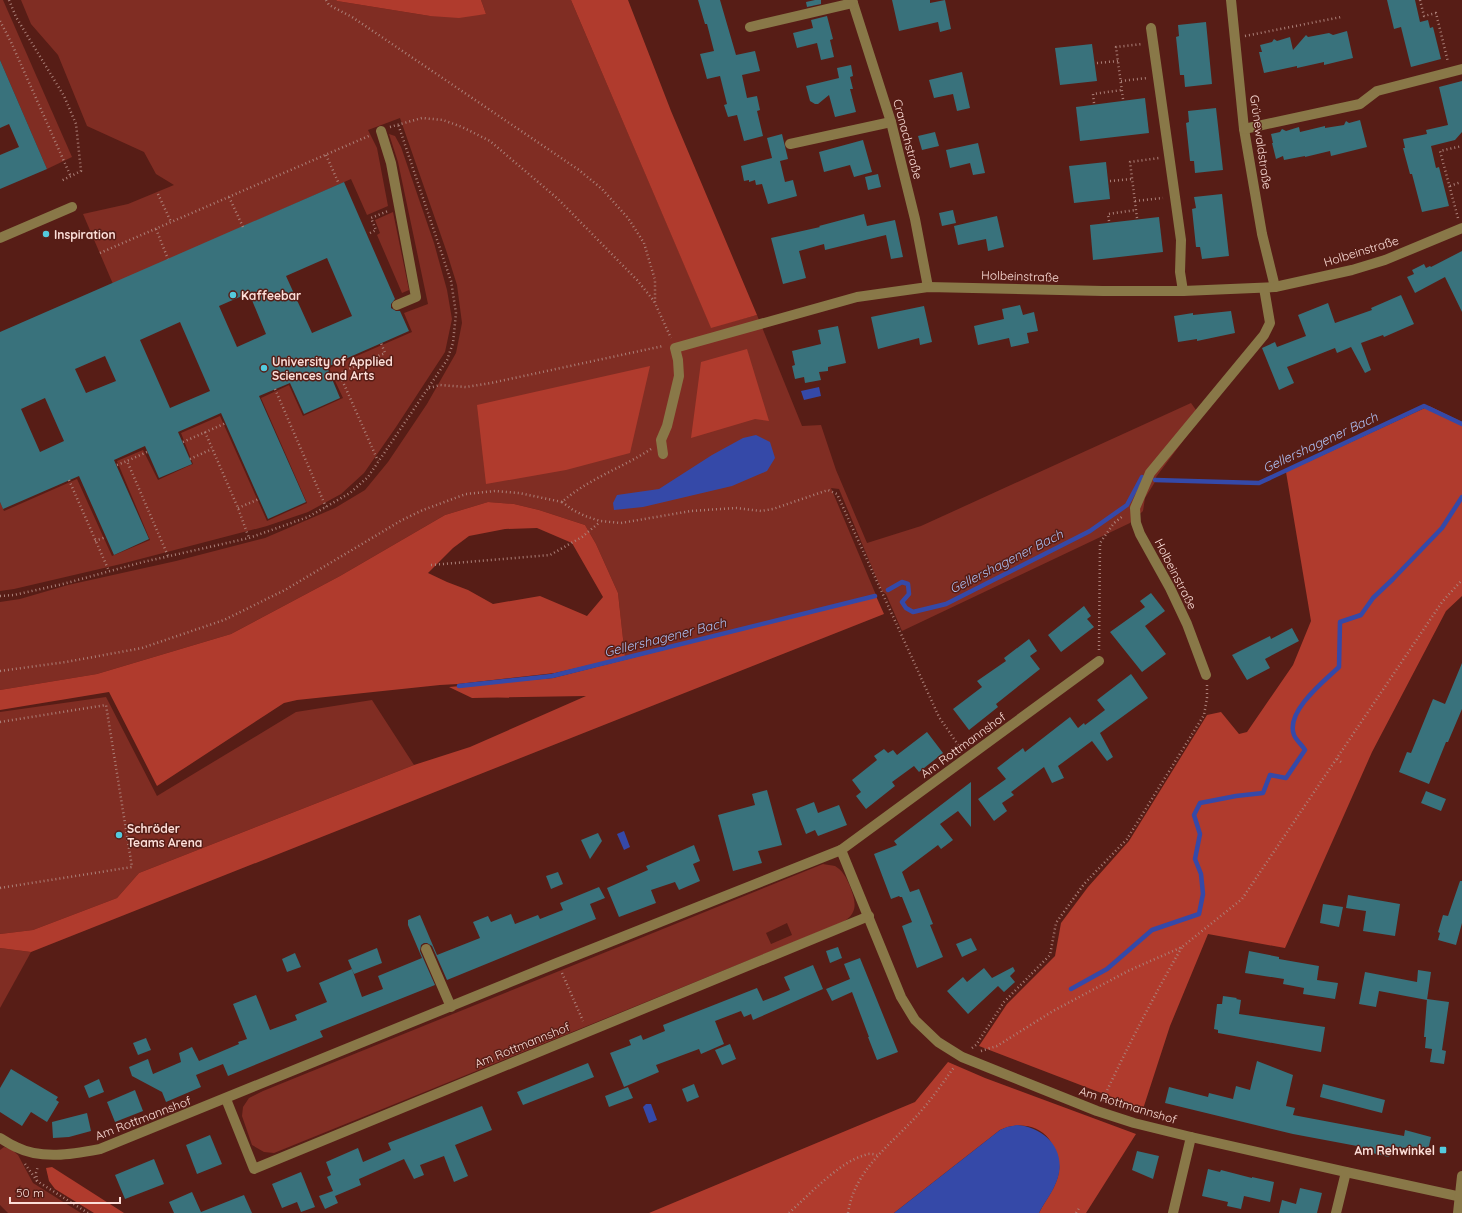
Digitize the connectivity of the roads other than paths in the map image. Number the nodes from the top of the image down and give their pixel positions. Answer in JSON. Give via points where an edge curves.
{"nodes":[{"id":1,"x":1231,"y":0,"type":"edge"},
{"id":2,"x":852,"y":1,"type":"edge"},
{"id":3,"x":750,"y":27,"type":"dead end"},
{"id":4,"x":1151,"y":28,"type":"dead end"},
{"id":5,"x":1462,"y":70,"type":"edge"},
{"id":6,"x":891,"y":122,"type":"junction"},
{"id":7,"x":1244,"y":129,"type":"junction"},
{"id":8,"x":380,"y":131,"type":"road end"},
{"id":9,"x":790,"y":144,"type":"dead end"},
{"id":10,"x":72,"y":207,"type":"dead end"},
{"id":11,"x":1461,"y":228,"type":"edge"},
{"id":12,"x":0,"y":238,"type":"edge"},
{"id":13,"x":928,"y":287,"type":"junction"},
{"id":14,"x":1269,"y":287,"type":"junction"},
{"id":15,"x":1183,"y":292,"type":"junction"},
{"id":16,"x":397,"y":305,"type":"dead end"},
{"id":17,"x":663,"y":454,"type":"dead end"},
{"id":18,"x":1099,"y":661,"type":"road end"},
{"id":19,"x":1206,"y":675,"type":"road end"},
{"id":20,"x":841,"y":850,"type":"junction"},
{"id":21,"x":869,"y":916,"type":"junction"},
{"id":22,"x":426,"y":950,"type":"dead end"},
{"id":23,"x":451,"y":1007,"type":"junction"},
{"id":24,"x":226,"y":1099,"type":"junction"},
{"id":25,"x":1191,"y":1137,"type":"junction"},
{"id":26,"x":0,"y":1138,"type":"edge"},
{"id":27,"x":1346,"y":1172,"type":"junction"},
{"id":28,"x":1462,"y":1176,"type":"edge"},
{"id":29,"x":1461,"y":1196,"type":"edge"},
{"id":30,"x":1173,"y":1213,"type":"edge"},
{"id":31,"x":1336,"y":1213,"type":"edge"},
{"id":32,"x":1458,"y":1213,"type":"edge"}],
"edges":[{"from":1,"to":7,"type":"street","name":"Grünewaldstraße"},
{"from":2,"to":3,"type":"street"},
{"from":2,"to":6,"type":"street","name":"Cranachstraße"},
{"from":4,"to":15,"type":"street","via":[[1181,240],[1180,272]]},
{"from":5,"to":7,"type":"street","via":[[1377,91],[1360,104]]},
{"from":6,"to":9,"type":"street"},
{"from":6,"to":13,"type":"street","name":"Cranachstraße","via":[[915,219]]},
{"from":7,"to":14,"type":"street","name":"Grünewaldstraße"},
{"from":8,"to":16,"type":"street","via":[[391,163],[416,297]]},
{"from":10,"to":12,"type":"street"},
{"from":11,"to":14,"type":"street","name":"Holbeinstraße","via":[[1385,260],[1352,270]]},
{"from":13,"to":15,"type":"street","name":"Holbeinstraße"},
{"from":13,"to":17,"type":"street","name":"Holbeinstraße","via":[[857,297],[676,348],[679,376],[661,440]]},
{"from":14,"to":15,"type":"street","name":"Holbeinstraße"},
{"from":14,"to":19,"type":"street","name":"Holbeinstraße","via":[[1270,323],[1264,335],[1150,473],[1135,508],[1140,534],[1187,624]]},
{"from":18,"to":20,"type":"street","name":"Am Rottmannshof"},
{"from":20,"to":21,"type":"street","name":"Am Rottmannshof"},
{"from":20,"to":23,"type":"street","name":"Am Rottmannshof"},
{"from":21,"to":24,"type":"street","name":"Am Rottmannshof","via":[[254,1169]]},
{"from":21,"to":25,"type":"street","name":"Am Rottmannshof","via":[[901,997],[915,1020],[938,1042],[962,1057],[1097,1111]]},
{"from":22,"to":23,"type":"street"},
{"from":23,"to":24,"type":"street","name":"Am Rottmannshof"},
{"from":24,"to":26,"type":"street","name":"Am Rottmannshof","via":[[100,1149],[67,1155],[29,1152]]},
{"from":25,"to":27,"type":"street","name":"Am Rottmannshof"},
{"from":25,"to":30,"type":"street"},
{"from":27,"to":29,"type":"street","name":"Am Rottmannshof"},
{"from":27,"to":31,"type":"street"},
{"from":28,"to":29,"type":"street"},
{"from":29,"to":32,"type":"street"}]}
